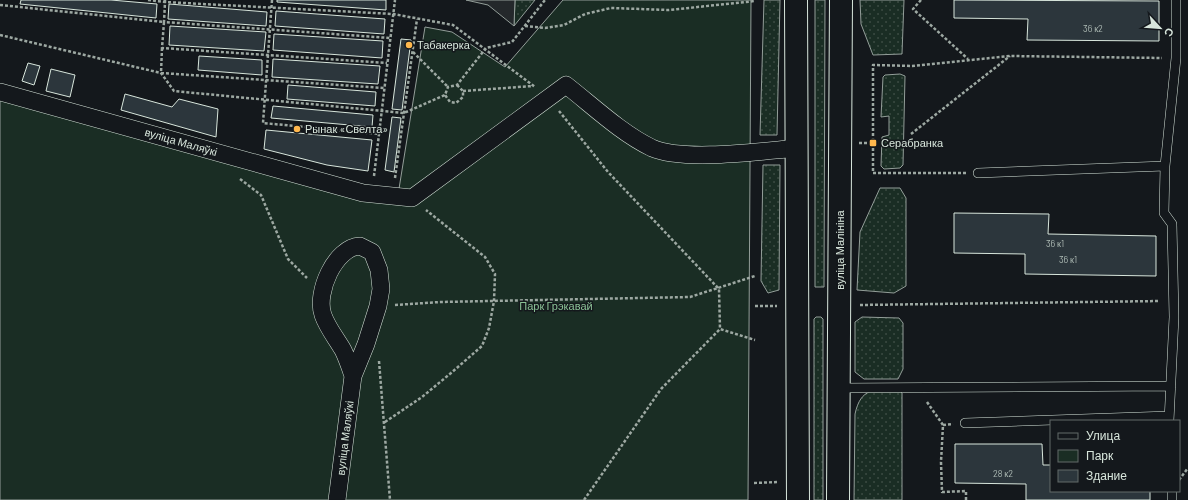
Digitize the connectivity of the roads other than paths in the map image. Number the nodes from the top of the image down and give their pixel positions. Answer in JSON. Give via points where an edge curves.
{"nodes":[{"id":1,"x":796,"y":0,"type":"edge"},
{"id":2,"x":841,"y":0,"type":"edge"},
{"id":3,"x":1176,"y":0,"type":"edge"},
{"id":4,"x":0,"y":92,"type":"edge"},
{"id":5,"x":798,"y":148,"type":"junction"},
{"id":6,"x":1165,"y":166,"type":"junction"},
{"id":7,"x":978,"y":173,"type":"road end"},
{"id":8,"x":353,"y":376,"type":"junction"},
{"id":9,"x":1171,"y":386,"type":"junction"},
{"id":10,"x":837,"y":388,"type":"junction"},
{"id":11,"x":1169,"y":419,"type":"edge"},
{"id":12,"x":1118,"y":420,"type":"edge"},
{"id":13,"x":1050,"y":421,"type":"edge"},
{"id":14,"x":965,"y":423,"type":"dead end"},
{"id":15,"x":337,"y":500,"type":"edge"},
{"id":16,"x":798,"y":500,"type":"edge"},
{"id":17,"x":838,"y":500,"type":"edge"}],
"edges":[{"from":1,"to":5,"type":"main road"},
{"from":2,"to":10,"type":"main road","name":"вуліца Малініна","via":[[840,305]]},
{"from":3,"to":6,"type":"lane","via":[[1176,58]]},
{"from":4,"to":5,"type":"street","name":"вуліца Маляўкі","via":[[363,193],[412,198],[566,85],[635,138],[654,148],[684,155]]},
{"from":5,"to":16,"type":"main road"},
{"from":6,"to":7,"type":"lane"},
{"from":6,"to":9,"type":"lane","via":[[1164,213],[1172,224]]},
{"from":8,"to":8,"type":"street","name":"вуліца Маляўкі","via":[[343,350],[322,313],[323,293],[329,272],[338,258],[350,248],[360,246],[372,252],[379,270],[381,289],[366,344]]},
{"from":8,"to":15,"type":"street","name":"вуліца Маляўкі"},
{"from":9,"to":10,"type":"lane"},
{"from":9,"to":11,"type":"lane"},
{"from":10,"to":17,"type":"main road","name":"вуліца Малініна"},
{"from":11,"to":12,"type":"lane"},
{"from":13,"to":14,"type":"lane"}]}
